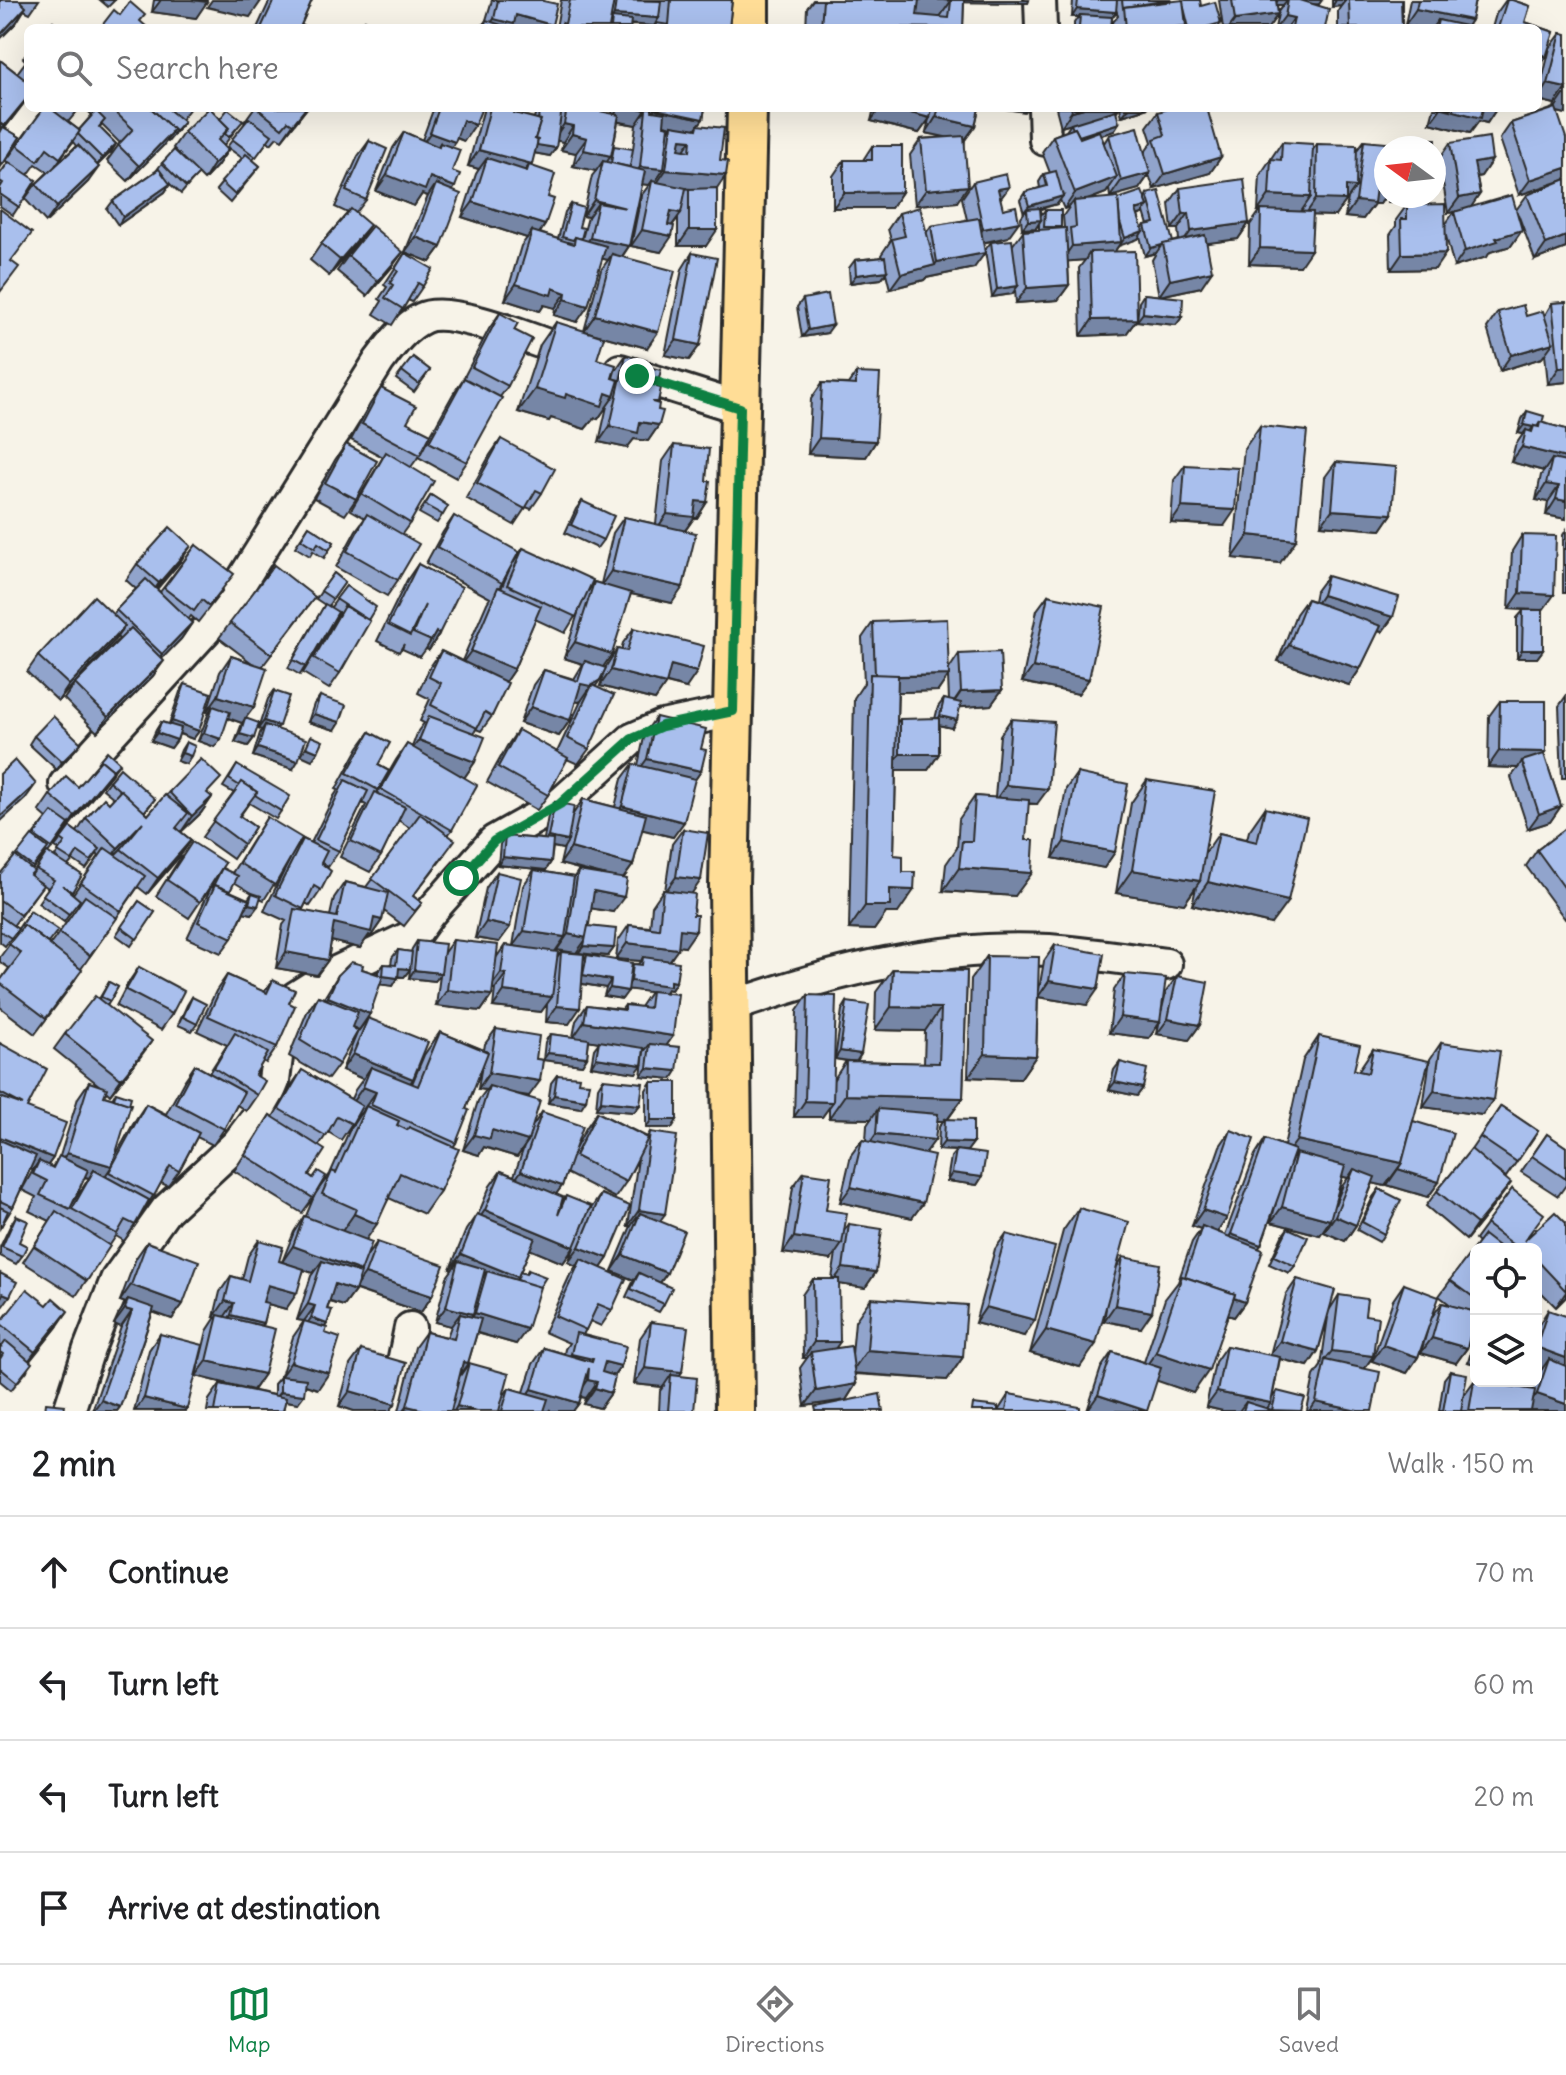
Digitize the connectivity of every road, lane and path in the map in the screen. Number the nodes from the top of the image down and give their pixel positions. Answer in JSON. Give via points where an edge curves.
{"nodes":[{"id":1,"x":749,"y":0,"type":"edge"},
{"id":2,"x":1040,"y":0,"type":"edge"},
{"id":3,"x":749,"y":24,"type":"edge"},
{"id":4,"x":1041,"y":24,"type":"edge"},
{"id":5,"x":747,"y":112,"type":"edge"},
{"id":6,"x":1044,"y":112,"type":"edge"},
{"id":7,"x":1045,"y":140,"type":"dead end"},
{"id":8,"x":740,"y":408,"type":"junction"},
{"id":9,"x":733,"y":711,"type":"junction"},
{"id":10,"x":65,"y":784,"type":"edge"},
{"id":11,"x":1166,"y":964,"type":"dead end"},
{"id":12,"x":730,"y":1007,"type":"junction"},
{"id":13,"x":410,"y":1328,"type":"dead end"},
{"id":14,"x":69,"y":1411,"type":"edge"},
{"id":15,"x":393,"y":1411,"type":"edge"},
{"id":16,"x":735,"y":1411,"type":"edge"}],
"edges":[{"from":1,"to":3,"type":"main road"},
{"from":2,"to":4,"type":"street"},
{"from":5,"to":8,"type":"main road"},
{"from":6,"to":7,"type":"street"},
{"from":8,"to":9,"type":"main road"},
{"from":8,"to":10,"type":"street","via":[[471,320],[440,313],[425,316],[379,361],[223,611]]},
{"from":9,"to":12,"type":"main road"},
{"from":9,"to":14,"type":"street","via":[[662,726],[632,739],[560,804],[494,841],[414,935],[296,997],[261,1112],[237,1144],[166,1210],[116,1280]]},
{"from":11,"to":12,"type":"street","via":[[1049,950],[963,951],[801,982]]},
{"from":12,"to":16,"type":"main road"},
{"from":13,"to":15,"type":"street"}]}
